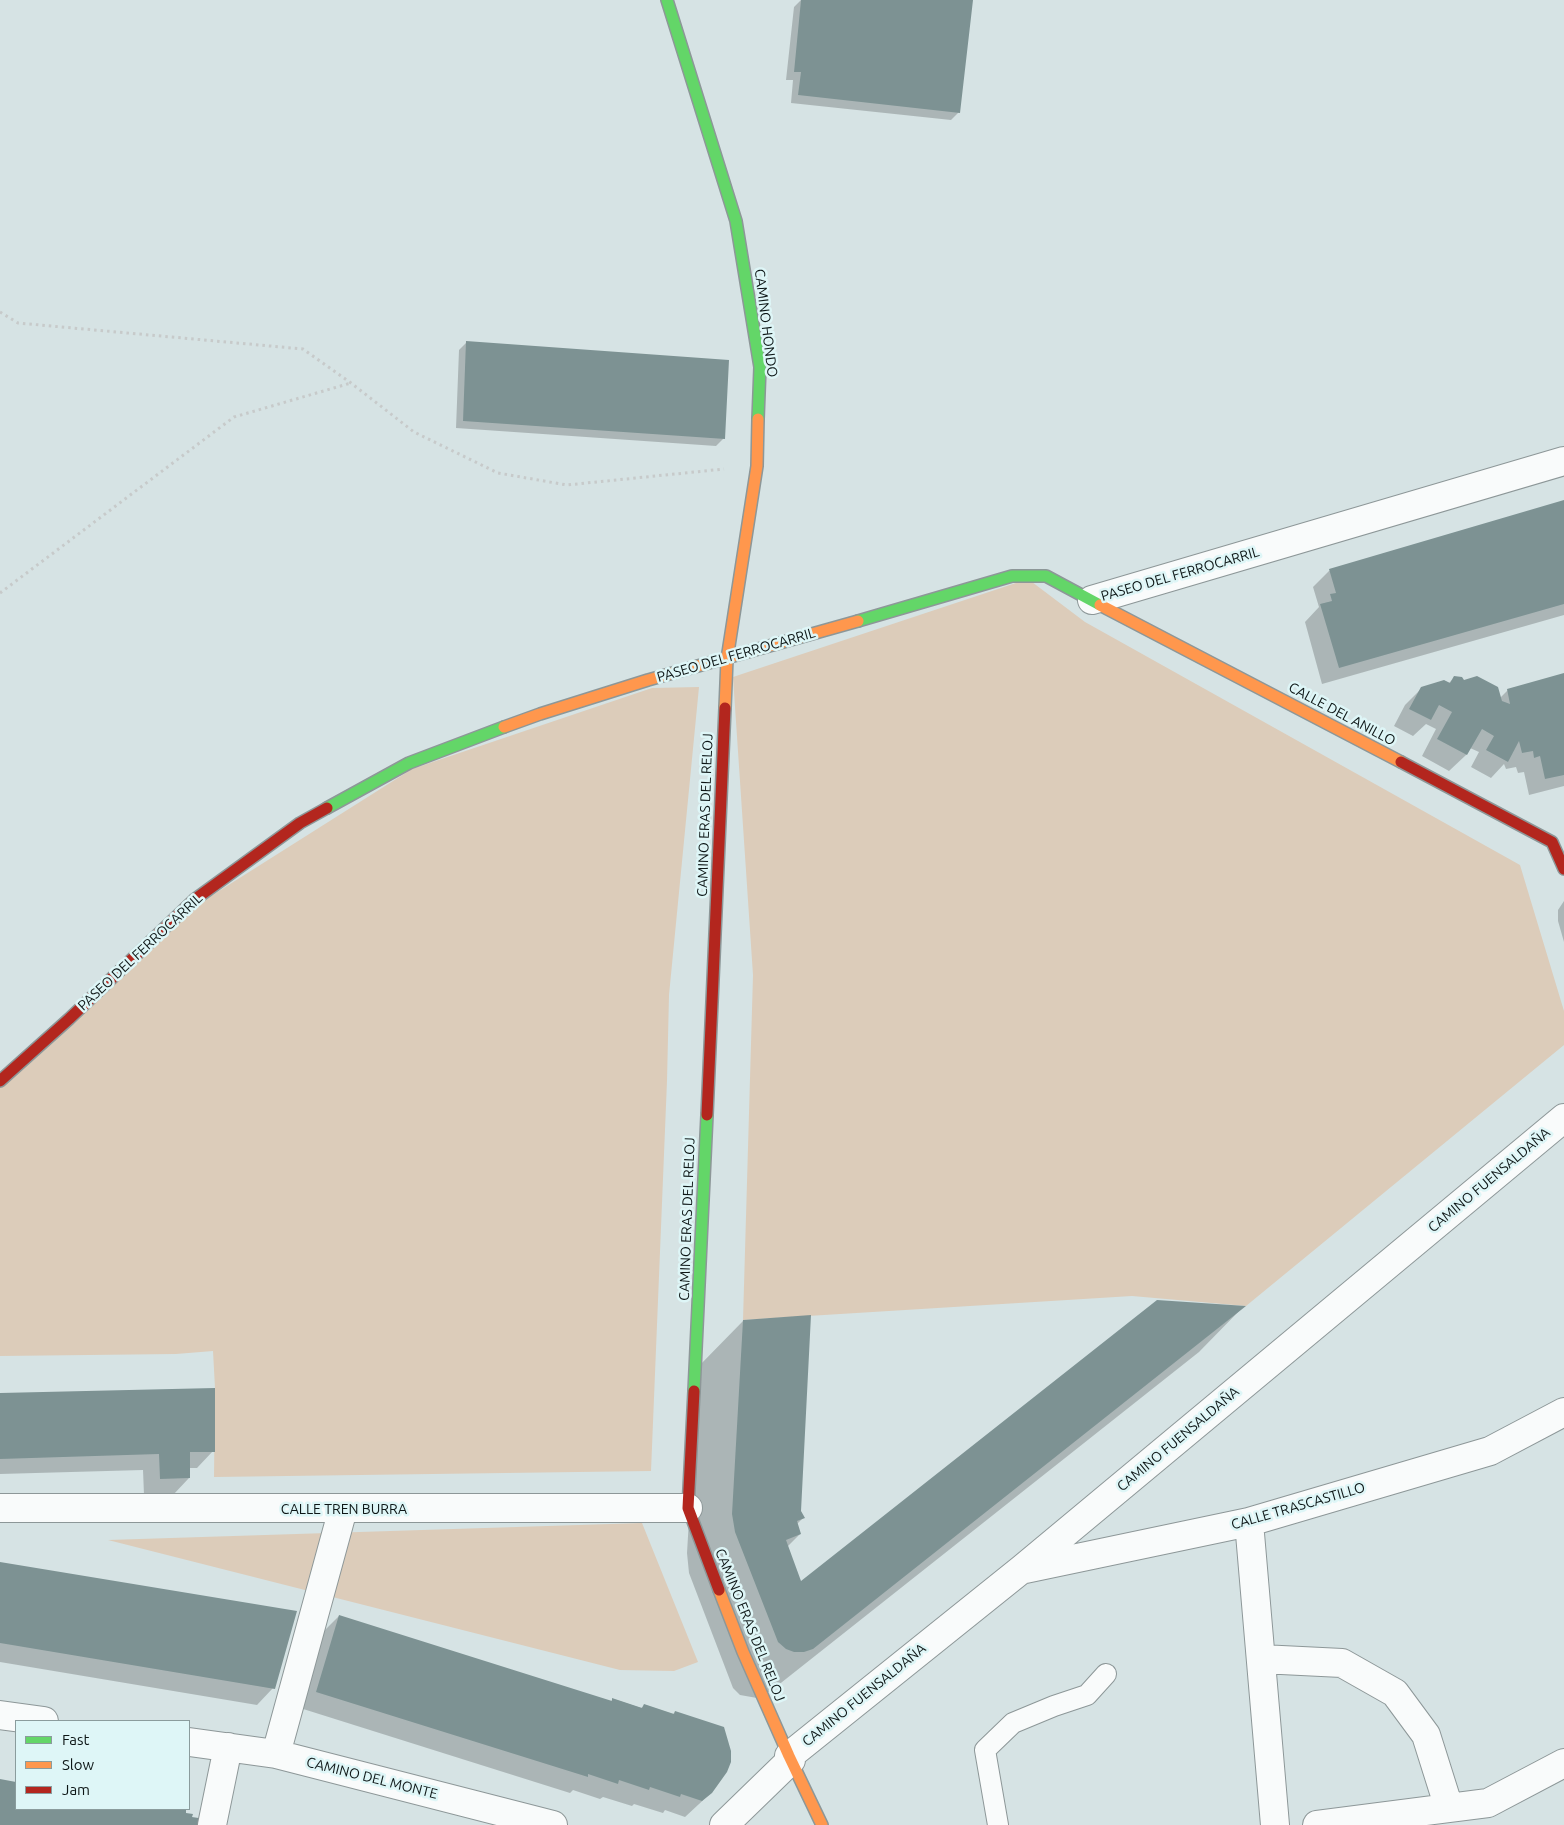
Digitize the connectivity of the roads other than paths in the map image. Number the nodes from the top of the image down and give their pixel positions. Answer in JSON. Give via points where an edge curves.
{"nodes":[{"id":1,"x":667,"y":0,"type":"edge"},
{"id":2,"x":1564,"y":461,"type":"edge"},
{"id":3,"x":1092,"y":600,"type":"junction"},
{"id":4,"x":726,"y":659,"type":"junction"},
{"id":5,"x":1558,"y":841,"type":"edge"},
{"id":6,"x":1564,"y":869,"type":"edge"},
{"id":7,"x":0,"y":1081,"type":"edge"},
{"id":8,"x":1564,"y":1118,"type":"edge"},
{"id":9,"x":1564,"y":1412,"type":"edge"},
{"id":10,"x":0,"y":1508,"type":"edge"},
{"id":11,"x":688,"y":1508,"type":"junction"},
{"id":12,"x":343,"y":1509,"type":"junction"},
{"id":13,"x":1249,"y":1522,"type":"junction"},
{"id":14,"x":1022,"y":1569,"type":"junction"},
{"id":15,"x":1260,"y":1659,"type":"junction"},
{"id":16,"x":1106,"y":1674,"type":"dead end"},
{"id":17,"x":0,"y":1715,"type":"edge"},
{"id":18,"x":37,"y":1720,"type":"edge"},
{"id":19,"x":190,"y":1742,"type":"edge"},
{"id":20,"x":228,"y":1747,"type":"junction"},
{"id":21,"x":276,"y":1754,"type":"junction"},
{"id":22,"x":790,"y":1758,"type":"junction"},
{"id":23,"x":1564,"y":1763,"type":"edge"},
{"id":24,"x":1449,"y":1808,"type":"junction"},
{"id":25,"x":1486,"y":1814,"type":"edge"},
{"id":26,"x":212,"y":1825,"type":"edge"},
{"id":27,"x":554,"y":1825,"type":"edge"},
{"id":28,"x":724,"y":1825,"type":"edge"},
{"id":29,"x":822,"y":1825,"type":"edge"},
{"id":30,"x":998,"y":1825,"type":"edge"},
{"id":31,"x":1275,"y":1825,"type":"edge"},
{"id":32,"x":1317,"y":1825,"type":"edge"}],
"edges":[{"from":1,"to":4,"type":"street","name":"CAMINO HONDO","via":[[736,221],[760,367],[757,466]]},
{"from":2,"to":3,"type":"street","name":"PASEO DEL FERROCARRIL"},
{"from":3,"to":4,"type":"street","name":"PASEO DEL FERROCARRIL","via":[[1046,576],[1012,576]]},
{"from":3,"to":5,"type":"street","name":"CALLE DEL ANILLO"},
{"from":4,"to":7,"type":"street","name":"PASEO DEL FERROCARRIL","via":[[549,711],[409,763],[300,823],[194,900]]},
{"from":4,"to":11,"type":"street","name":"CAMINO ERAS DEL RELOJ"},
{"from":5,"to":6,"type":"street","name":"CALLE DEL ANILLO"},
{"from":8,"to":14,"type":"street","name":"CAMINO FUENSALDAÑA"},
{"from":9,"to":13,"type":"street","name":"CALLE TRASCASTILLO","via":[[1490,1451]]},
{"from":10,"to":12,"type":"street","name":"CALLE TREN BURRA"},
{"from":11,"to":12,"type":"street","name":"CALLE TREN BURRA"},
{"from":11,"to":22,"type":"street","name":"CAMINO ERAS DEL RELOJ","via":[[743,1652]]},
{"from":12,"to":21,"type":"street"},
{"from":13,"to":14,"type":"street","name":"CALLE TRASCASTILLO"},
{"from":13,"to":15,"type":"street"},
{"from":14,"to":22,"type":"street","name":"CAMINO FUENSALDAÑA"},
{"from":15,"to":24,"type":"street","via":[[1342,1663],[1395,1693],[1426,1735]]},
{"from":15,"to":31,"type":"street"},
{"from":16,"to":30,"type":"lane","via":[[1087,1696],[1012,1723],[986,1750]]},
{"from":17,"to":18,"type":"street"},
{"from":19,"to":20,"type":"street","name":"CAMINO DEL MONTE"},
{"from":20,"to":21,"type":"street","name":"CAMINO DEL MONTE"},
{"from":20,"to":26,"type":"street"},
{"from":21,"to":27,"type":"street","name":"CAMINO DEL MONTE"},
{"from":22,"to":28,"type":"street"},
{"from":22,"to":29,"type":"street","name":"CAMINO ERAS DEL RELOJ"},
{"from":23,"to":25,"type":"street"},
{"from":24,"to":25,"type":"street"},
{"from":24,"to":32,"type":"street"}]}
